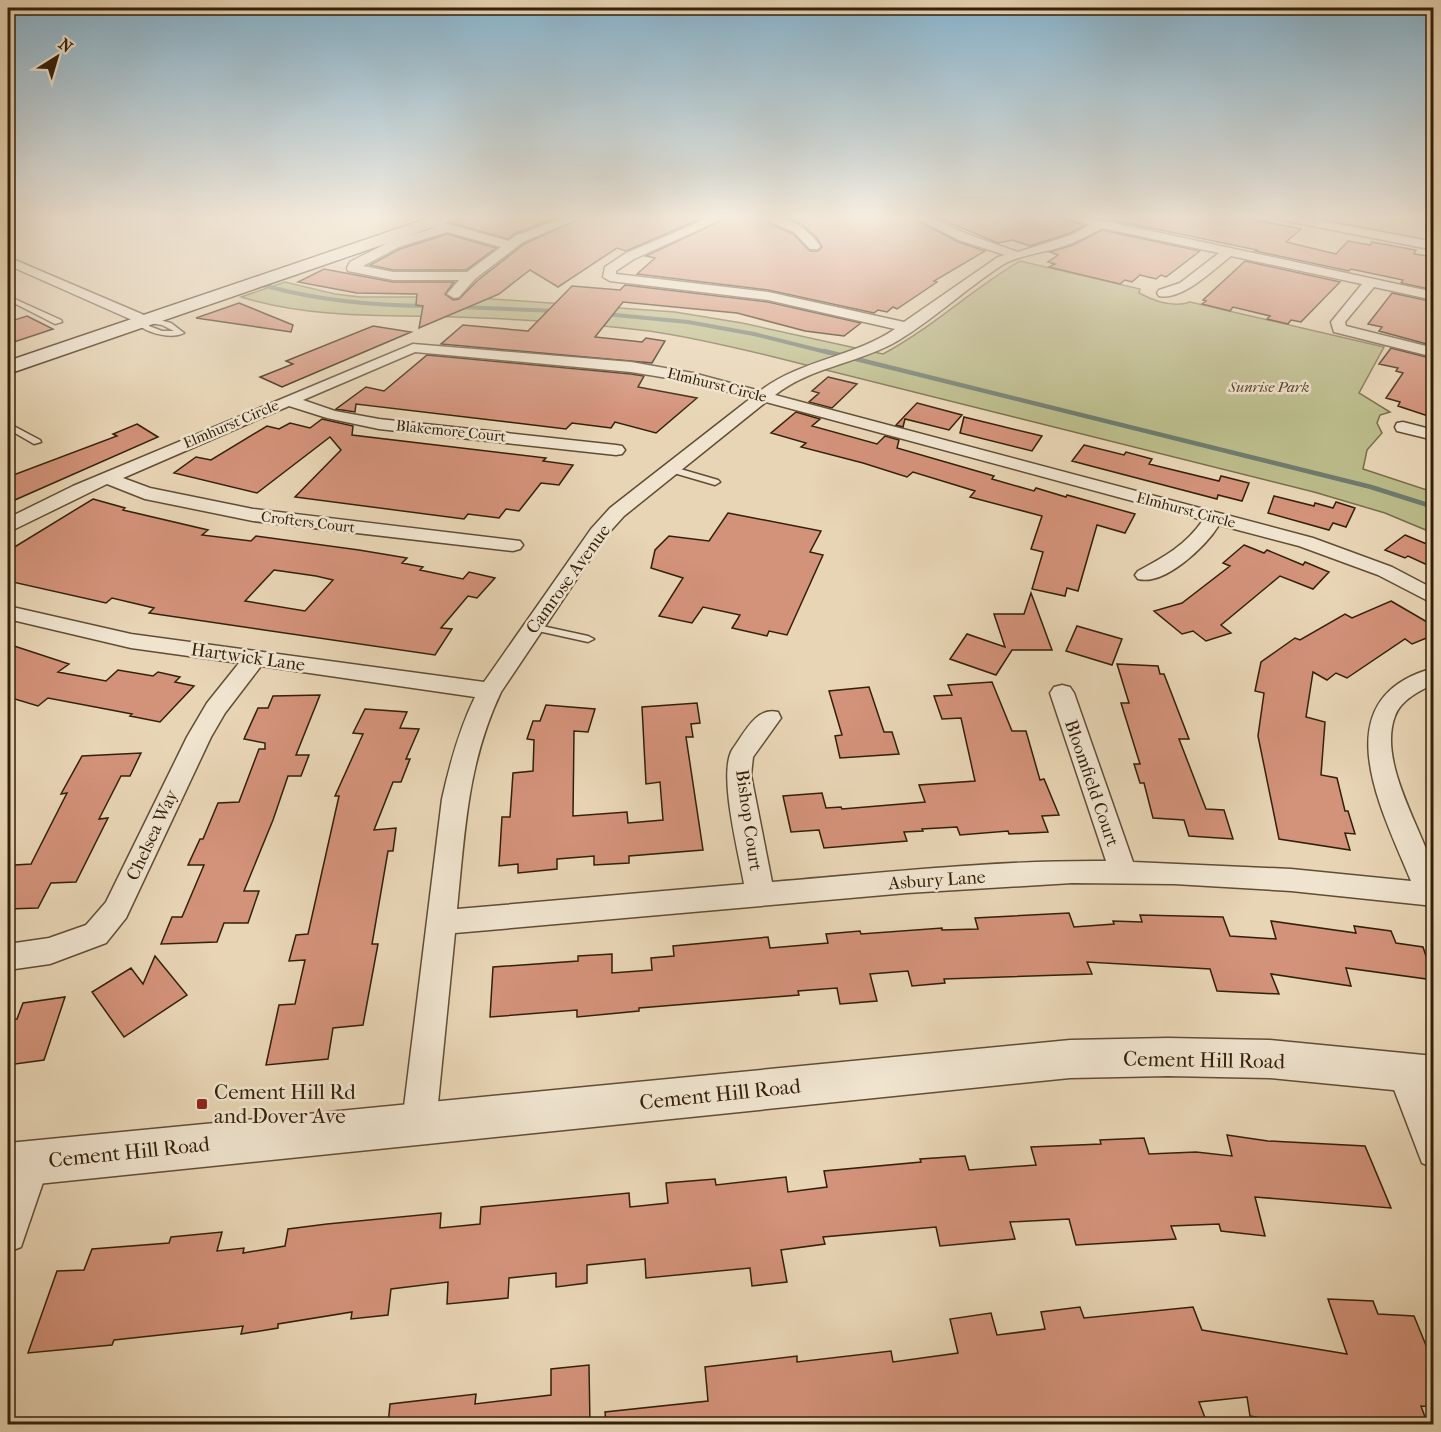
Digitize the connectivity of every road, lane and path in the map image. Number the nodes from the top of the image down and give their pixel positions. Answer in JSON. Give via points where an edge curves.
{"nodes":[{"id":1,"x":59,"y":283,"type":"edge"},
{"id":2,"x":239,"y":283,"type":"edge"},
{"id":3,"x":464,"y":283,"type":"edge"},
{"id":4,"x":661,"y":283,"type":"edge"},
{"id":5,"x":968,"y":283,"type":"edge"},
{"id":6,"x":1189,"y":283,"type":"edge"},
{"id":7,"x":1370,"y":283,"type":"joint"},
{"id":8,"x":1164,"y":293,"type":"dead end"},
{"id":9,"x":454,"y":294,"type":"dead end"},
{"id":10,"x":1434,"y":296,"type":"edge"},
{"id":11,"x":8,"y":298,"type":"edge"},
{"id":12,"x":139,"y":317,"type":"junction"},
{"id":13,"x":58,"y":322,"type":"dead end"},
{"id":14,"x":907,"y":327,"type":"junction"},
{"id":15,"x":1434,"y":353,"type":"edge"},
{"id":16,"x":8,"y":357,"type":"edge"},
{"id":17,"x":8,"y":368,"type":"edge"},
{"id":18,"x":763,"y":396,"type":"junction"},
{"id":19,"x":288,"y":400,"type":"junction"},
{"id":20,"x":8,"y":426,"type":"edge"},
{"id":21,"x":1403,"y":428,"type":"dead end"},
{"id":22,"x":1434,"y":435,"type":"edge"},
{"id":23,"x":37,"y":442,"type":"dead end"},
{"id":24,"x":616,"y":450,"type":"dead end"},
{"id":25,"x":670,"y":469,"type":"junction"},
{"id":26,"x":107,"y":478,"type":"junction"},
{"id":27,"x":715,"y":482,"type":"dead end"},
{"id":28,"x":1214,"y":518,"type":"junction"},
{"id":29,"x":8,"y":525,"type":"edge"},
{"id":30,"x":513,"y":545,"type":"dead end"},
{"id":31,"x":1145,"y":575,"type":"dead end"},
{"id":32,"x":1434,"y":598,"type":"edge"},
{"id":33,"x":8,"y":612,"type":"edge"},
{"id":34,"x":533,"y":627,"type":"junction"},
{"id":35,"x":588,"y":639,"type":"dead end"},
{"id":36,"x":255,"y":658,"type":"junction"},
{"id":37,"x":1434,"y":675,"type":"edge"},
{"id":38,"x":490,"y":691,"type":"junction"},
{"id":39,"x":1062,"y":693,"type":"dead end"},
{"id":40,"x":769,"y":718,"type":"dead end"},
{"id":41,"x":1123,"y":873,"type":"junction"},
{"id":42,"x":760,"y":895,"type":"junction"},
{"id":43,"x":1432,"y":895,"type":"edge"},
{"id":44,"x":441,"y":922,"type":"junction"},
{"id":45,"x":8,"y":957,"type":"edge"},
{"id":46,"x":1418,"y":1073,"type":"edge"},
{"id":47,"x":419,"y":1123,"type":"junction"},
{"id":48,"x":1434,"y":1151,"type":"edge"},
{"id":49,"x":20,"y":1163,"type":"edge"},
{"id":50,"x":8,"y":1234,"type":"edge"}],
"edges":[{"from":1,"to":12,"type":"street"},
{"from":2,"to":12,"type":"main road"},
{"from":3,"to":9,"type":"street"},
{"from":4,"to":14,"type":"street","via":[[749,293]]},
{"from":5,"to":14,"type":"street","name":"Camrose Avenue"},
{"from":6,"to":8,"type":"street"},
{"from":7,"to":10,"type":"street"},
{"from":7,"to":15,"type":"street","via":[[1338,322],[1339,329]]},
{"from":11,"to":13,"type":"lane"},
{"from":12,"to":16,"type":"main road"},
{"from":12,"to":17,"type":"main road"},
{"from":14,"to":18,"type":"street","name":"Camrose Avenue","via":[[888,340],[779,384]]},
{"from":18,"to":19,"type":"street","name":"Elmhurst Circle","via":[[631,367],[413,348]]},
{"from":18,"to":25,"type":"street","name":"Camrose Avenue"},
{"from":18,"to":28,"type":"street","name":"Elmhurst Circle"},
{"from":19,"to":24,"type":"street","name":"Blakemore Court","via":[[341,418],[379,424]]},
{"from":19,"to":26,"type":"street","name":"Elmhurst Circle"},
{"from":20,"to":23,"type":"lane"},
{"from":21,"to":22,"type":"street"},
{"from":25,"to":27,"type":"lane"},
{"from":25,"to":34,"type":"street","name":"Camrose Avenue","via":[[617,512],[598,533]]},
{"from":26,"to":29,"type":"street","name":"Elmhurst Circle"},
{"from":26,"to":30,"type":"street","name":"Crofters Court","via":[[145,493],[253,515]]},
{"from":28,"to":31,"type":"street","via":[[1197,544]]},
{"from":28,"to":32,"type":"street","name":"Elmhurst Circle","via":[[1345,555]]},
{"from":33,"to":36,"type":"street","name":"Hartwick Lane","via":[[131,640]]},
{"from":34,"to":35,"type":"lane"},
{"from":34,"to":38,"type":"street","name":"Camrose Avenue"},
{"from":36,"to":38,"type":"street","name":"Hartwick Lane"},
{"from":36,"to":45,"type":"street","name":"Chelsea Way","via":[[215,708],[199,737],[116,910],[96,934],[50,951]]},
{"from":37,"to":43,"type":"street","via":[[1415,682],[1395,698],[1382,717],[1377,741],[1383,771]]},
{"from":38,"to":44,"type":"street","name":"Camrose Avenue","via":[[463,759]]},
{"from":39,"to":41,"type":"street","name":"Bloomfield Court"},
{"from":40,"to":42,"type":"street","name":"Bishop Court","via":[[741,756],[738,775]]},
{"from":41,"to":42,"type":"street","name":"Asbury Lane","via":[[1000,876]]},
{"from":41,"to":43,"type":"street","name":"Asbury Lane","via":[[1290,880]]},
{"from":42,"to":44,"type":"street","name":"Asbury Lane"},
{"from":44,"to":47,"type":"street","name":"Camrose Avenue"},
{"from":46,"to":47,"type":"street","name":"Cement Hill Road","via":[[1269,1059],[1070,1059]]},
{"from":46,"to":48,"type":"street"},
{"from":47,"to":49,"type":"street","name":"Cement Hill Road"},
{"from":49,"to":50,"type":"street"}]}
